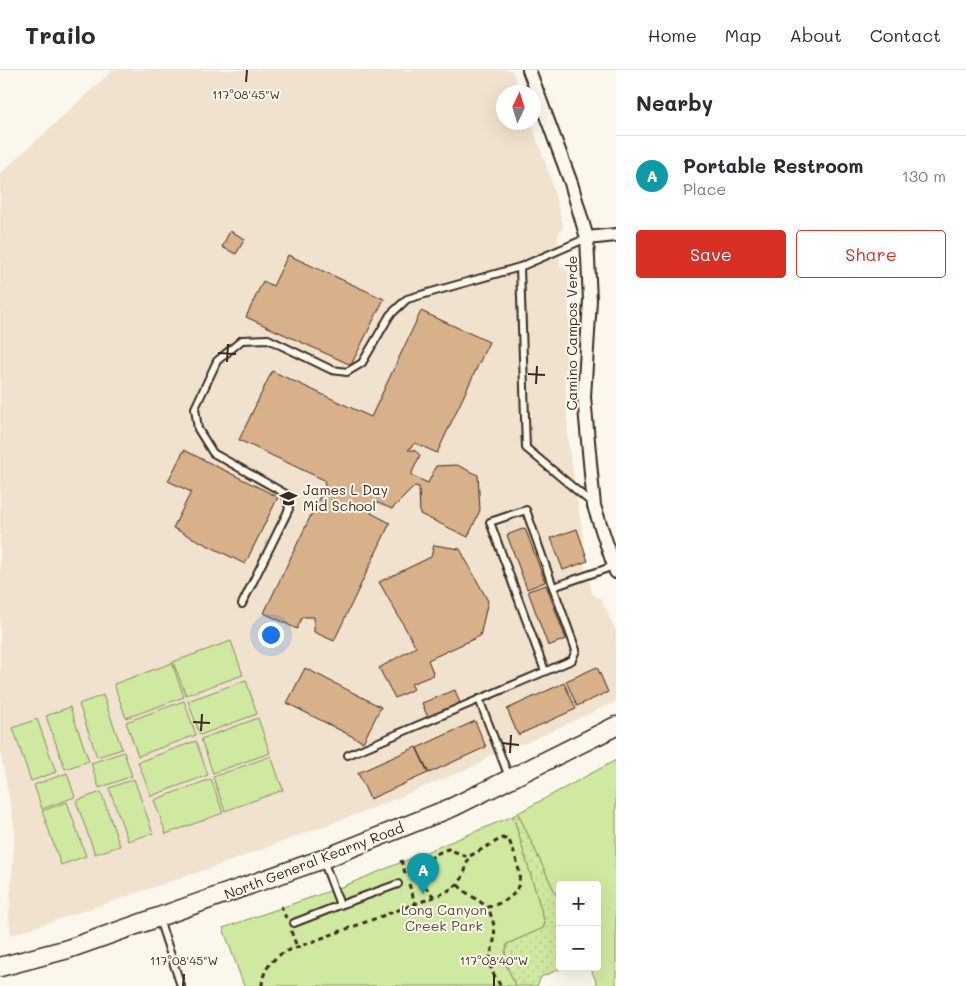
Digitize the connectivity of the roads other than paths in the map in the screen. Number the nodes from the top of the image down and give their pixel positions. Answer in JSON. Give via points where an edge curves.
{"nodes":[{"id":1,"x":529,"y":70,"type":"edge"},
{"id":2,"x":616,"y":236,"type":"edge"},
{"id":3,"x":587,"y":238,"type":"junction"},
{"id":4,"x":520,"y":267,"type":"junction"},
{"id":5,"x":594,"y":506,"type":"junction"},
{"id":6,"x":615,"y":569,"type":"edge"},
{"id":7,"x":553,"y":588,"type":"junction"},
{"id":8,"x":242,"y":604,"type":"dead end"},
{"id":9,"x":544,"y":671,"type":"junction"},
{"id":10,"x":479,"y":699,"type":"junction"},
{"id":11,"x":616,"y":726,"type":"edge"},
{"id":12,"x":348,"y":755,"type":"dead end"},
{"id":13,"x":510,"y":779,"type":"junction"},
{"id":14,"x":323,"y":859,"type":"junction"},
{"id":15,"x":398,"y":884,"type":"dead end"},
{"id":16,"x":340,"y":905,"type":"junction"},
{"id":17,"x":159,"y":918,"type":"junction"},
{"id":18,"x":294,"y":923,"type":"dead end"},
{"id":19,"x":0,"y":967,"type":"edge"},
{"id":20,"x":181,"y":986,"type":"edge"}],
"edges":[{"from":1,"to":3,"type":"street","name":"Camino Campos Verde","via":[[571,183]]},
{"from":2,"to":3,"type":"street"},
{"from":3,"to":4,"type":"lane"},
{"from":3,"to":5,"type":"street","name":"Camino Campos Verde","via":[[590,300],[584,397]]},
{"from":4,"to":5,"type":"lane","via":[[526,448]]},
{"from":4,"to":8,"type":"lane","via":[[407,299],[390,314],[362,363],[347,372],[332,370],[268,339],[242,340],[217,361],[195,408],[198,429],[213,453],[286,494],[289,509]]},
{"from":5,"to":6,"type":"street","name":"Camino Campos Verde"},
{"from":6,"to":7,"type":"lane"},
{"from":7,"to":9,"type":"lane","via":[[576,650],[572,660]]},
{"from":7,"to":9,"type":"lane","via":[[526,510],[490,522]]},
{"from":9,"to":10,"type":"lane"},
{"from":10,"to":12,"type":"lane"},
{"from":10,"to":13,"type":"lane"},
{"from":11,"to":13,"type":"street","name":"North General Kearny Road"},
{"from":13,"to":14,"type":"street","name":"North General Kearny Road","via":[[453,808]]},
{"from":14,"to":16,"type":"lane"},
{"from":14,"to":17,"type":"street","name":"North General Kearny Road"},
{"from":15,"to":16,"type":"lane"},
{"from":16,"to":18,"type":"lane"},
{"from":17,"to":19,"type":"street","name":"North General Kearny Road","via":[[68,949]]},
{"from":17,"to":20,"type":"lane"}]}
